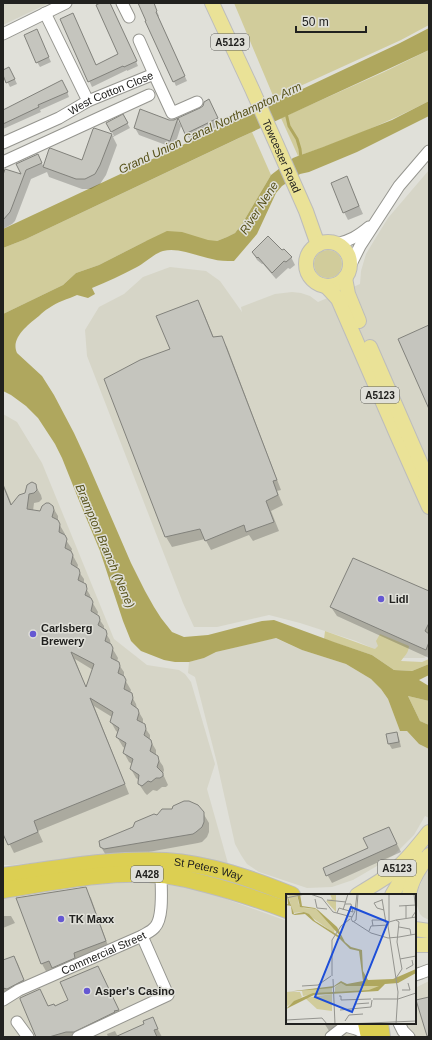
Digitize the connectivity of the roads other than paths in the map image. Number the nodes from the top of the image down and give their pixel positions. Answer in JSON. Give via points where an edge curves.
{"nodes":[{"id":1,"x":66,"y":3,"type":"edge"},
{"id":2,"x":122,"y":3,"type":"edge"},
{"id":3,"x":212,"y":3,"type":"edge"},
{"id":4,"x":45,"y":13,"type":"junction"},
{"id":5,"x":129,"y":17,"type":"dead end"},
{"id":6,"x":3,"y":34,"type":"edge"},
{"id":7,"x":138,"y":40,"type":"dead end"},
{"id":8,"x":154,"y":74,"type":"junction"},
{"id":9,"x":149,"y":95,"type":"dead end"},
{"id":10,"x":88,"y":101,"type":"junction"},
{"id":11,"x":197,"y":102,"type":"dead end"},
{"id":12,"x":59,"y":118,"type":"junction"},
{"id":13,"x":69,"y":132,"type":"junction"},
{"id":14,"x":3,"y":143,"type":"edge"},
{"id":15,"x":429,"y":151,"type":"edge"},
{"id":16,"x":3,"y":162,"type":"edge"},
{"id":17,"x":376,"y":221,"type":"junction"},
{"id":18,"x":336,"y":244,"type":"junction"},
{"id":19,"x":318,"y":245,"type":"junction"},
{"id":20,"x":347,"y":273,"type":"junction"},
{"id":21,"x":326,"y":286,"type":"junction"},
{"id":22,"x":429,"y":482,"type":"edge"},
{"id":23,"x":429,"y":507,"type":"edge"},
{"id":24,"x":429,"y":832,"type":"edge"},
{"id":25,"x":429,"y":844,"type":"edge"},
{"id":26,"x":429,"y":855,"type":"edge"},
{"id":27,"x":3,"y":872,"type":"edge"},
{"id":28,"x":23,"y":873,"type":"junction"},
{"id":29,"x":161,"y":875,"type":"junction"},
{"id":30,"x":3,"y":876,"type":"edge"},
{"id":31,"x":3,"y":890,"type":"edge"},
{"id":32,"x":289,"y":894,"type":"edge"},
{"id":33,"x":359,"y":894,"type":"edge"},
{"id":34,"x":393,"y":894,"type":"edge"},
{"id":35,"x":409,"y":894,"type":"edge"},
{"id":36,"x":286,"y":910,"type":"edge"},
{"id":37,"x":137,"y":938,"type":"junction"},
{"id":38,"x":416,"y":945,"type":"edge"},
{"id":39,"x":429,"y":945,"type":"edge"},
{"id":40,"x":429,"y":970,"type":"edge"},
{"id":41,"x":416,"y":975,"type":"edge"},
{"id":42,"x":3,"y":1000,"type":"edge"},
{"id":43,"x":17,"y":1022,"type":"dead end"},
{"id":44,"x":366,"y":1024,"type":"edge"},
{"id":45,"x":380,"y":1024,"type":"edge"},
{"id":46,"x":400,"y":1024,"type":"edge"},
{"id":47,"x":346,"y":1025,"type":"edge"},
{"id":48,"x":28,"y":1037,"type":"edge"},
{"id":49,"x":78,"y":1037,"type":"edge"},
{"id":50,"x":331,"y":1037,"type":"edge"},
{"id":51,"x":369,"y":1037,"type":"edge"},
{"id":52,"x":382,"y":1037,"type":"edge"},
{"id":53,"x":409,"y":1037,"type":"edge"}],
"edges":[{"from":1,"to":4,"type":"street"},
{"from":2,"to":5,"type":"street"},
{"from":3,"to":19,"type":"main road","name":"Towcester Road","number":"A5123","via":[[306,211]]},
{"from":4,"to":6,"type":"street"},
{"from":4,"to":10,"type":"street"},
{"from":7,"to":8,"type":"street"},
{"from":8,"to":10,"type":"street","name":"West Cotton Close"},
{"from":8,"to":11,"type":"street","name":"West Cotton Close","via":[[172,113]]},
{"from":9,"to":13,"type":"street"},
{"from":10,"to":12,"type":"street","name":"West Cotton Close"},
{"from":12,"to":13,"type":"street"},
{"from":12,"to":14,"type":"street","name":"West Cotton Close"},
{"from":13,"to":16,"type":"street"},
{"from":15,"to":17,"type":"street","via":[[399,186]]},
{"from":17,"to":18,"type":"street","via":[[358,236]]},
{"from":17,"to":20,"type":"street"},
{"from":18,"to":19,"type":"main road"},
{"from":18,"to":20,"type":"main road","number":"A5123","via":[[348,255],[350,263]]},
{"from":19,"to":21,"type":"main road","number":"A5123","via":[[308,255],[306,266],[313,280]]},
{"from":20,"to":21,"type":"main road","via":[[342,282]]},
{"from":20,"to":22,"type":"main road","number":"A5123","via":[[348,294],[353,307]]},
{"from":21,"to":23,"type":"main road","number":"A5123","via":[[341,305]]},
{"from":24,"to":33,"type":"main road","number":"A5123","via":[[403,863]]},
{"from":25,"to":34,"type":"main road","number":"A5123"},
{"from":26,"to":35,"type":"main road","via":[[420,867]]},
{"from":27,"to":28,"type":"highway"},
{"from":28,"to":30,"type":"highway","name":"St Peters Way","number":"A428"},
{"from":28,"to":32,"type":"highway","name":"St Peters Way","number":"A428","via":[[98,863],[166,861],[194,864],[230,873]]},
{"from":29,"to":31,"type":"highway","name":"St Peters Way","number":"A428","via":[[94,876]]},
{"from":29,"to":36,"type":"highway","name":"St Peters Way","number":"A428","via":[[227,890]]},
{"from":29,"to":37,"type":"street","name":"Commercial Street","via":[[160,919],[153,930]]},
{"from":37,"to":42,"type":"street","name":"Commercial Street","via":[[19,990]]},
{"from":37,"to":49,"type":"street","via":[[168,994]]},
{"from":38,"to":39,"type":"main road"},
{"from":40,"to":41,"type":"street"},
{"from":43,"to":48,"type":"street"},
{"from":44,"to":51,"type":"highway"},
{"from":45,"to":52,"type":"highway"},
{"from":46,"to":53,"type":"street"},
{"from":47,"to":50,"type":"street"},
{"from":47,"to":51,"type":"street","via":[[364,1032]]}]}
